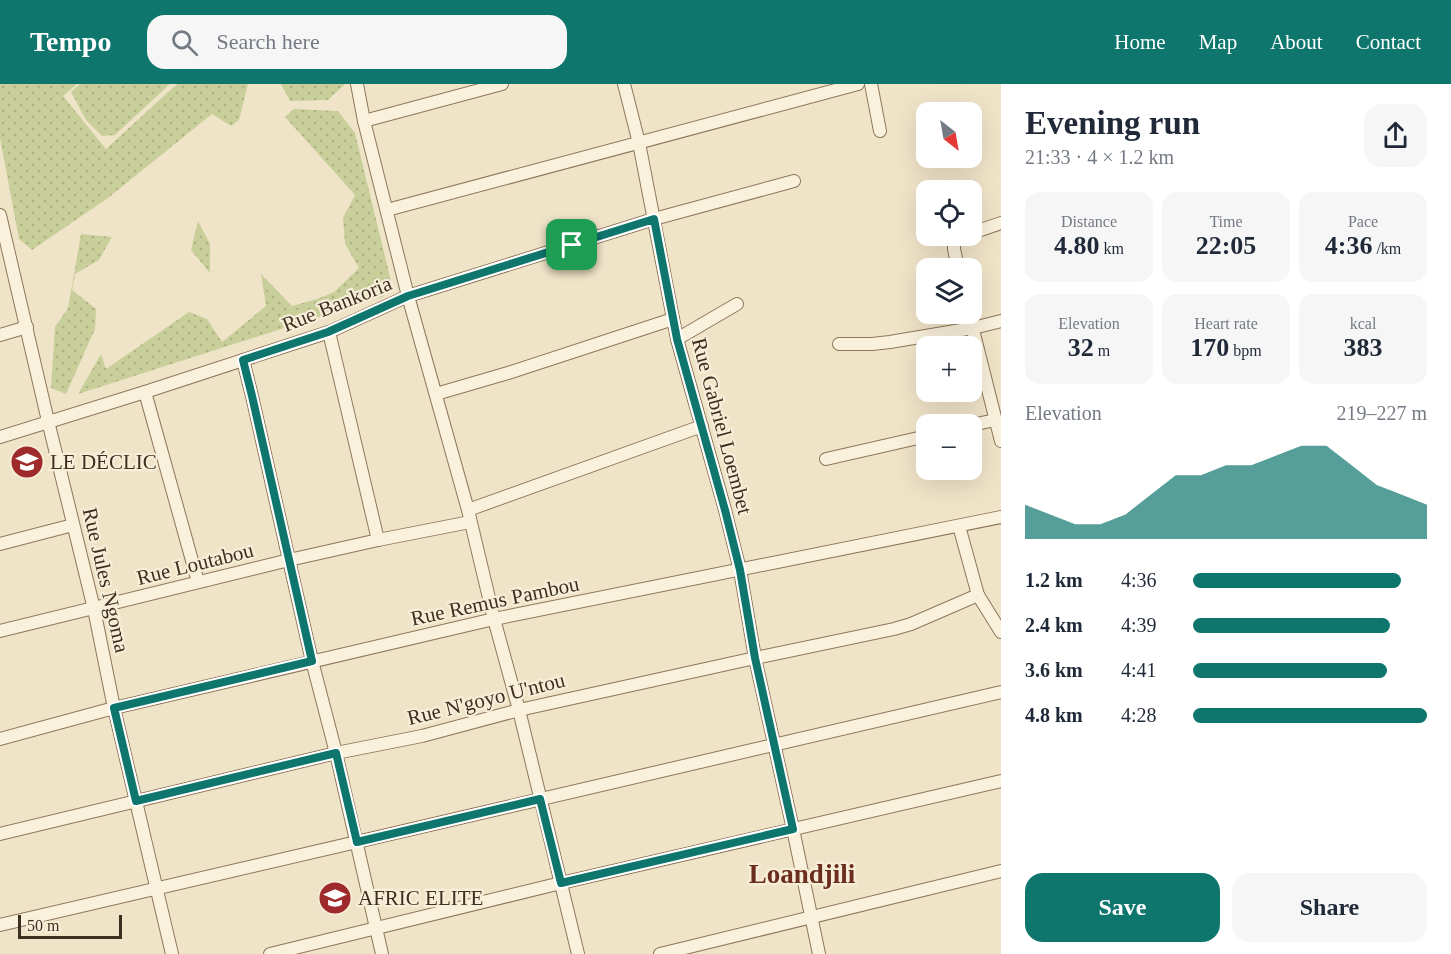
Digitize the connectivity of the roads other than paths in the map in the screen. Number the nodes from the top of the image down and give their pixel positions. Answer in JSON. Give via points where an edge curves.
{"nodes":[{"id":1,"x":357,"y":84,"type":"edge"},
{"id":2,"x":502,"y":84,"type":"edge"},
{"id":3,"x":624,"y":84,"type":"edge"},
{"id":4,"x":858,"y":84,"type":"edge"},
{"id":5,"x":871,"y":84,"type":"edge"},
{"id":6,"x":364,"y":121,"type":"junction"},
{"id":7,"x":880,"y":131,"type":"dead end"},
{"id":8,"x":639,"y":143,"type":"junction"},
{"id":9,"x":794,"y":182,"type":"dead end"},
{"id":10,"x":387,"y":210,"type":"junction"},
{"id":11,"x":0,"y":215,"type":"edge"},
{"id":12,"x":654,"y":219,"type":"junction"},
{"id":13,"x":1001,"y":223,"type":"edge"},
{"id":14,"x":982,"y":230,"type":"edge"},
{"id":15,"x":2,"y":235,"type":"edge"},
{"id":16,"x":408,"y":296,"type":"junction"},
{"id":17,"x":737,"y":304,"type":"dead end"},
{"id":18,"x":673,"y":319,"type":"junction"},
{"id":19,"x":1001,"y":321,"type":"edge"},
{"id":20,"x":972,"y":324,"type":"edge"},
{"id":21,"x":27,"y":327,"type":"junction"},
{"id":22,"x":973,"y":328,"type":"junction"},
{"id":23,"x":328,"y":332,"type":"junction"},
{"id":24,"x":0,"y":335,"type":"edge"},
{"id":25,"x":677,"y":339,"type":"junction"},
{"id":26,"x":839,"y":344,"type":"dead end"},
{"id":27,"x":243,"y":360,"type":"junction"},
{"id":28,"x":145,"y":392,"type":"junction"},
{"id":29,"x":436,"y":394,"type":"junction"},
{"id":30,"x":996,"y":420,"type":"junction"},
{"id":31,"x":48,"y":421,"type":"junction"},
{"id":32,"x":982,"y":423,"type":"edge"},
{"id":33,"x":702,"y":426,"type":"junction"},
{"id":34,"x":0,"y":437,"type":"edge"},
{"id":35,"x":916,"y":439,"type":"edge"},
{"id":36,"x":1001,"y":441,"type":"edge"},
{"id":37,"x":826,"y":459,"type":"dead end"},
{"id":38,"x":469,"y":516,"type":"junction"},
{"id":39,"x":1001,"y":517,"type":"edge"},
{"id":40,"x":73,"y":525,"type":"junction"},
{"id":41,"x":959,"y":526,"type":"junction"},
{"id":42,"x":378,"y":540,"type":"junction"},
{"id":43,"x":0,"y":544,"type":"edge"},
{"id":44,"x":289,"y":560,"type":"junction"},
{"id":45,"x":740,"y":570,"type":"junction"},
{"id":46,"x":198,"y":582,"type":"junction"},
{"id":47,"x":978,"y":595,"type":"junction"},
{"id":48,"x":94,"y":609,"type":"junction"},
{"id":49,"x":494,"y":619,"type":"junction"},
{"id":50,"x":0,"y":632,"type":"edge"},
{"id":51,"x":1001,"y":632,"type":"edge"},
{"id":52,"x":755,"y":658,"type":"junction"},
{"id":53,"x":312,"y":661,"type":"junction"},
{"id":54,"x":1001,"y":692,"type":"edge"},
{"id":55,"x":114,"y":708,"type":"junction"},
{"id":56,"x":519,"y":710,"type":"junction"},
{"id":57,"x":0,"y":739,"type":"edge"},
{"id":58,"x":774,"y":744,"type":"junction"},
{"id":59,"x":336,"y":753,"type":"junction"},
{"id":60,"x":1001,"y":781,"type":"edge"},
{"id":61,"x":540,"y":799,"type":"junction"},
{"id":62,"x":136,"y":801,"type":"junction"},
{"id":63,"x":793,"y":829,"type":"junction"},
{"id":64,"x":0,"y":834,"type":"edge"},
{"id":65,"x":357,"y":842,"type":"junction"},
{"id":66,"x":1001,"y":871,"type":"edge"},
{"id":67,"x":561,"y":883,"type":"junction"},
{"id":68,"x":156,"y":888,"type":"junction"},
{"id":69,"x":811,"y":916,"type":"junction"},
{"id":70,"x":0,"y":925,"type":"edge"},
{"id":71,"x":376,"y":928,"type":"junction"},
{"id":72,"x":172,"y":954,"type":"edge"},
{"id":73,"x":270,"y":954,"type":"edge"},
{"id":74,"x":382,"y":954,"type":"edge"},
{"id":75,"x":578,"y":954,"type":"edge"},
{"id":76,"x":660,"y":954,"type":"edge"},
{"id":77,"x":819,"y":954,"type":"edge"}],
"edges":[{"from":1,"to":6,"type":"street"},
{"from":2,"to":6,"type":"street"},
{"from":3,"to":8,"type":"street","name":"Rue Gabriel Loembet"},
{"from":4,"to":8,"type":"street"},
{"from":5,"to":7,"type":"street"},
{"from":6,"to":10,"type":"street"},
{"from":8,"to":10,"type":"street"},
{"from":8,"to":12,"type":"street","name":"Rue Gabriel Loembet"},
{"from":9,"to":12,"type":"street","name":"Rue Bankoria"},
{"from":10,"to":16,"type":"street"},
{"from":11,"to":15,"type":"street","name":"Rue Jules Ngoma"},
{"from":12,"to":16,"type":"street","name":"Rue Bankoria"},
{"from":12,"to":18,"type":"street","name":"Rue Gabriel Loembet"},
{"from":13,"to":14,"type":"street"},
{"from":15,"to":21,"type":"street","name":"Rue Jules Ngoma"},
{"from":16,"to":23,"type":"street","name":"Rue Bankoria"},
{"from":16,"to":29,"type":"street"},
{"from":17,"to":25,"type":"street"},
{"from":18,"to":25,"type":"street","name":"Rue Gabriel Loembet"},
{"from":18,"to":29,"type":"street"},
{"from":19,"to":22,"type":"street"},
{"from":20,"to":22,"type":"street"},
{"from":21,"to":24,"type":"street"},
{"from":21,"to":31,"type":"street","name":"Rue Jules Ngoma"},
{"from":22,"to":26,"type":"street","via":[[872,344]]},
{"from":22,"to":30,"type":"street"},
{"from":23,"to":27,"type":"street","name":"Rue Bankoria"},
{"from":23,"to":42,"type":"street"},
{"from":25,"to":33,"type":"street","name":"Rue Gabriel Loembet"},
{"from":27,"to":28,"type":"street","name":"Rue Bankoria"},
{"from":27,"to":44,"type":"street"},
{"from":28,"to":31,"type":"street","name":"Rue Bankoria"},
{"from":28,"to":46,"type":"street"},
{"from":29,"to":38,"type":"street"},
{"from":30,"to":32,"type":"street"},
{"from":30,"to":36,"type":"street"},
{"from":31,"to":34,"type":"street","name":"Rue Bankoria"},
{"from":31,"to":40,"type":"street","name":"Rue Jules Ngoma"},
{"from":33,"to":38,"type":"street","name":"Rue Loutabou"},
{"from":33,"to":45,"type":"street","name":"Rue Gabriel Loembet"},
{"from":35,"to":37,"type":"street"},
{"from":38,"to":42,"type":"street","name":"Rue Loutabou"},
{"from":38,"to":49,"type":"street"},
{"from":39,"to":41,"type":"street","name":"Rue Remus Pambou"},
{"from":40,"to":43,"type":"street"},
{"from":40,"to":48,"type":"street","name":"Rue Jules Ngoma"},
{"from":41,"to":45,"type":"street","name":"Rue Remus Pambou"},
{"from":41,"to":47,"type":"street"},
{"from":42,"to":44,"type":"street","name":"Rue Loutabou"},
{"from":44,"to":46,"type":"street","name":"Rue Loutabou"},
{"from":44,"to":53,"type":"street"},
{"from":45,"to":49,"type":"street","name":"Rue Remus Pambou"},
{"from":45,"to":52,"type":"street","name":"Rue Gabriel Loembet"},
{"from":46,"to":48,"type":"street","name":"Rue Loutabou"},
{"from":47,"to":51,"type":"street"},
{"from":47,"to":52,"type":"street","name":"Rue N'goyo U'ntou","via":[[894,629]]},
{"from":48,"to":50,"type":"street","name":"Rue Loutabou"},
{"from":48,"to":55,"type":"street","name":"Rue Jules Ngoma"},
{"from":49,"to":53,"type":"street","name":"Rue Remus Pambou"},
{"from":49,"to":56,"type":"street"},
{"from":52,"to":56,"type":"street","name":"Rue N'goyo U'ntou"},
{"from":52,"to":58,"type":"street","name":"Rue Gabriel Loembet"},
{"from":53,"to":55,"type":"street","name":"Rue Remus Pambou"},
{"from":53,"to":59,"type":"street"},
{"from":54,"to":58,"type":"street"},
{"from":55,"to":57,"type":"street","name":"Rue Remus Pambou"},
{"from":55,"to":62,"type":"street","name":"Rue Jules Ngoma"},
{"from":56,"to":59,"type":"street","name":"Rue N'goyo U'ntou","via":[[422,736]]},
{"from":56,"to":61,"type":"street"},
{"from":58,"to":61,"type":"street"},
{"from":58,"to":63,"type":"street","name":"Rue Gabriel Loembet"},
{"from":59,"to":62,"type":"street","name":"Rue N'goyo U'ntou"},
{"from":59,"to":65,"type":"street"},
{"from":60,"to":63,"type":"street"},
{"from":61,"to":65,"type":"street"},
{"from":61,"to":67,"type":"street"},
{"from":62,"to":64,"type":"street","name":"Rue N'goyo U'ntou"},
{"from":62,"to":68,"type":"street","name":"Rue Jules Ngoma"},
{"from":63,"to":67,"type":"street"},
{"from":63,"to":69,"type":"street","name":"Rue Gabriel Loembet"},
{"from":65,"to":68,"type":"street"},
{"from":65,"to":71,"type":"street"},
{"from":66,"to":69,"type":"street"},
{"from":67,"to":71,"type":"street"},
{"from":67,"to":75,"type":"street"},
{"from":68,"to":70,"type":"street"},
{"from":68,"to":72,"type":"street","name":"Rue Jules Ngoma"},
{"from":69,"to":76,"type":"street"},
{"from":69,"to":77,"type":"street","name":"Rue Gabriel Loembet"},
{"from":71,"to":73,"type":"street"},
{"from":71,"to":74,"type":"street"}]}
